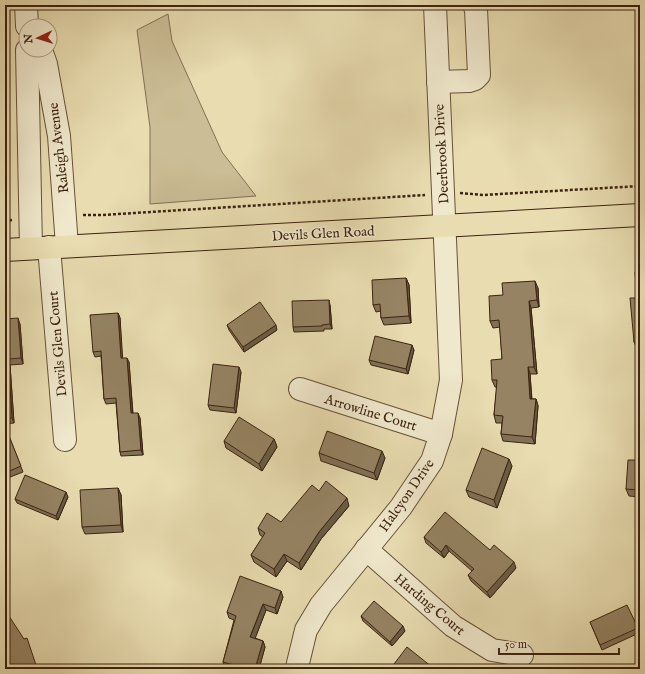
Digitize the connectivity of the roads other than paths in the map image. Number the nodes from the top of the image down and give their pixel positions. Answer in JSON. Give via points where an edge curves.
{"nodes":[{"id":1,"x":435,"y":5,"type":"edge"},
{"id":2,"x":474,"y":5,"type":"edge"},
{"id":3,"x":27,"y":58,"type":"edge"},
{"id":4,"x":44,"y":58,"type":"edge"},
{"id":5,"x":438,"y":82,"type":"junction"},
{"id":6,"x":640,"y":215,"type":"edge"},
{"id":7,"x":444,"y":226,"type":"junction"},
{"id":8,"x":49,"y":247,"type":"junction"},
{"id":9,"x":5,"y":250,"type":"edge"},
{"id":10,"x":300,"y":389,"type":"dead end"},
{"id":11,"x":441,"y":434,"type":"junction"},
{"id":12,"x":65,"y":440,"type":"dead end"},
{"id":13,"x":366,"y":549,"type":"junction"},
{"id":14,"x":522,"y":655,"type":"dead end"},
{"id":15,"x":297,"y":669,"type":"edge"}],
"edges":[{"from":1,"to":5,"type":"street","name":"Deerbrook Drive"},
{"from":2,"to":5,"type":"street","via":[[479,75],[469,81]]},
{"from":3,"to":8,"type":"street","name":"Raleigh Avenue","via":[[30,217]]},
{"from":4,"to":8,"type":"street","name":"Raleigh Avenue","via":[[59,136],[65,215]]},
{"from":5,"to":7,"type":"street","name":"Deerbrook Drive"},
{"from":6,"to":7,"type":"main road","name":"Devils Glen Road"},
{"from":7,"to":8,"type":"main road","name":"Devils Glen Road"},
{"from":7,"to":11,"type":"street","name":"Halcyon Drive","via":[[451,380]]},
{"from":8,"to":9,"type":"main road","name":"Devils Glen Road"},
{"from":8,"to":12,"type":"street","name":"Devils Glen Court"},
{"from":10,"to":11,"type":"street","name":"Arrowline Court"},
{"from":11,"to":13,"type":"street","name":"Halcyon Drive","via":[[432,462]]},
{"from":13,"to":14,"type":"street","name":"Harding Court","via":[[453,626],[492,650]]},
{"from":13,"to":15,"type":"street","name":"Halcyon Drive","via":[[320,605],[306,630]]}]}
